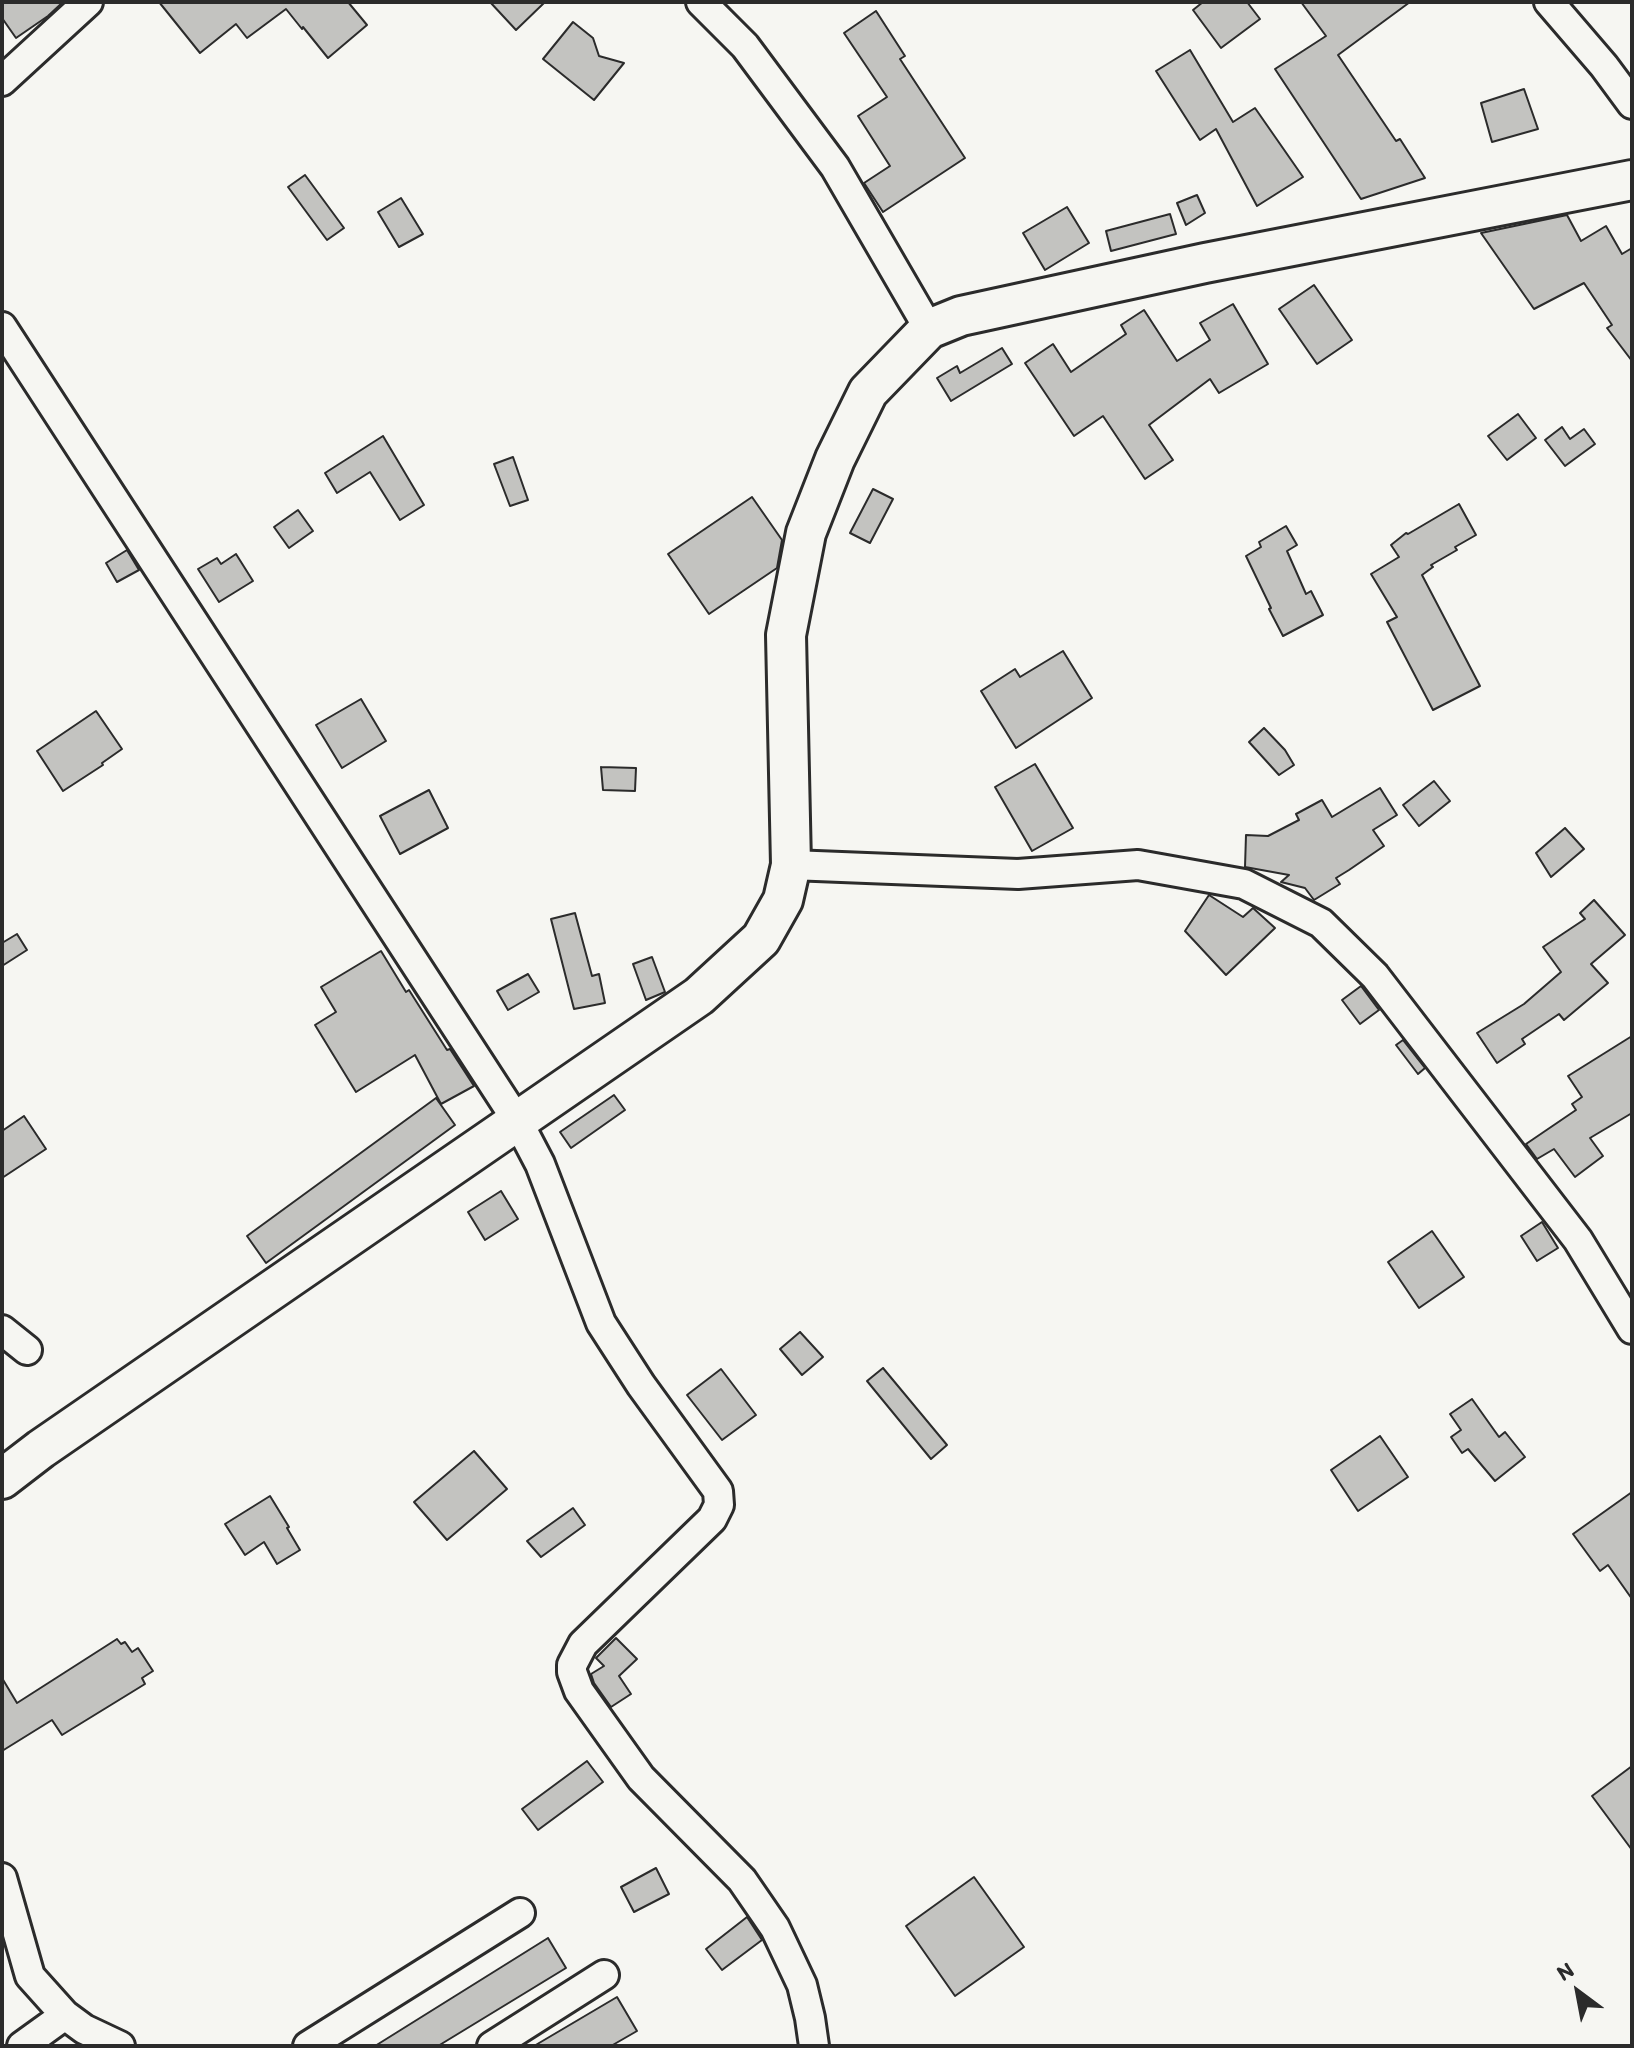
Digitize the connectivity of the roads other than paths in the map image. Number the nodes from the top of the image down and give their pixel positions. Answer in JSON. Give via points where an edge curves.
{"nodes":[{"id":1,"x":88,"y":2,"type":"edge"},
{"id":2,"x":701,"y":2,"type":"edge"},
{"id":3,"x":1549,"y":2,"type":"edge"},
{"id":4,"x":2,"y":81,"type":"edge"},
{"id":5,"x":1632,"y":104,"type":"edge"},
{"id":6,"x":1632,"y":180,"type":"edge"},
{"id":7,"x":2,"y":327,"type":"edge"},
{"id":8,"x":929,"y":329,"type":"junction"},
{"id":9,"x":791,"y":865,"type":"junction"},
{"id":10,"x":518,"y":1122,"type":"junction"},
{"id":11,"x":1632,"y":1329,"type":"edge"},
{"id":12,"x":2,"y":1330,"type":"edge"},
{"id":13,"x":27,"y":1350,"type":"dead end"},
{"id":14,"x":2,"y":1479,"type":"edge"},
{"id":15,"x":2,"y":1878,"type":"edge"},
{"id":16,"x":520,"y":1913,"type":"dead end"},
{"id":17,"x":604,"y":1975,"type":"dead end"},
{"id":18,"x":65,"y":2015,"type":"junction"},
{"id":19,"x":22,"y":2046,"type":"edge"},
{"id":20,"x":120,"y":2046,"type":"edge"},
{"id":21,"x":308,"y":2046,"type":"edge"},
{"id":22,"x":492,"y":2046,"type":"edge"},
{"id":23,"x":814,"y":2046,"type":"edge"}],
"edges":[{"from":1,"to":4,"type":"street"},
{"from":2,"to":8,"type":"street","via":[[745,46],[835,167]]},
{"from":3,"to":5,"type":"street"},
{"from":6,"to":8,"type":"main road","via":[[1205,263],[961,316]]},
{"from":7,"to":10,"type":"street"},
{"from":8,"to":9,"type":"main road","via":[[868,392],[806,533],[786,635]]},
{"from":9,"to":10,"type":"main road","via":[[783,900],[761,939],[699,996]]},
{"from":9,"to":11,"type":"street","via":[[1018,874],[1138,865],[1244,884],[1321,923],[1375,976],[1578,1240]]},
{"from":10,"to":14,"type":"main road"},
{"from":10,"to":23,"type":"street","via":[[540,1164],[601,1323],[718,1491],[712,1519],[583,1644],[572,1672],[579,1691],[641,1778],[742,1880],[775,1928],[802,1985]]},
{"from":12,"to":13,"type":"street"},
{"from":15,"to":18,"type":"street","via":[[30,1976]]},
{"from":16,"to":21,"type":"street"},
{"from":17,"to":22,"type":"street"},
{"from":18,"to":19,"type":"street"},
{"from":18,"to":20,"type":"street"}]}
